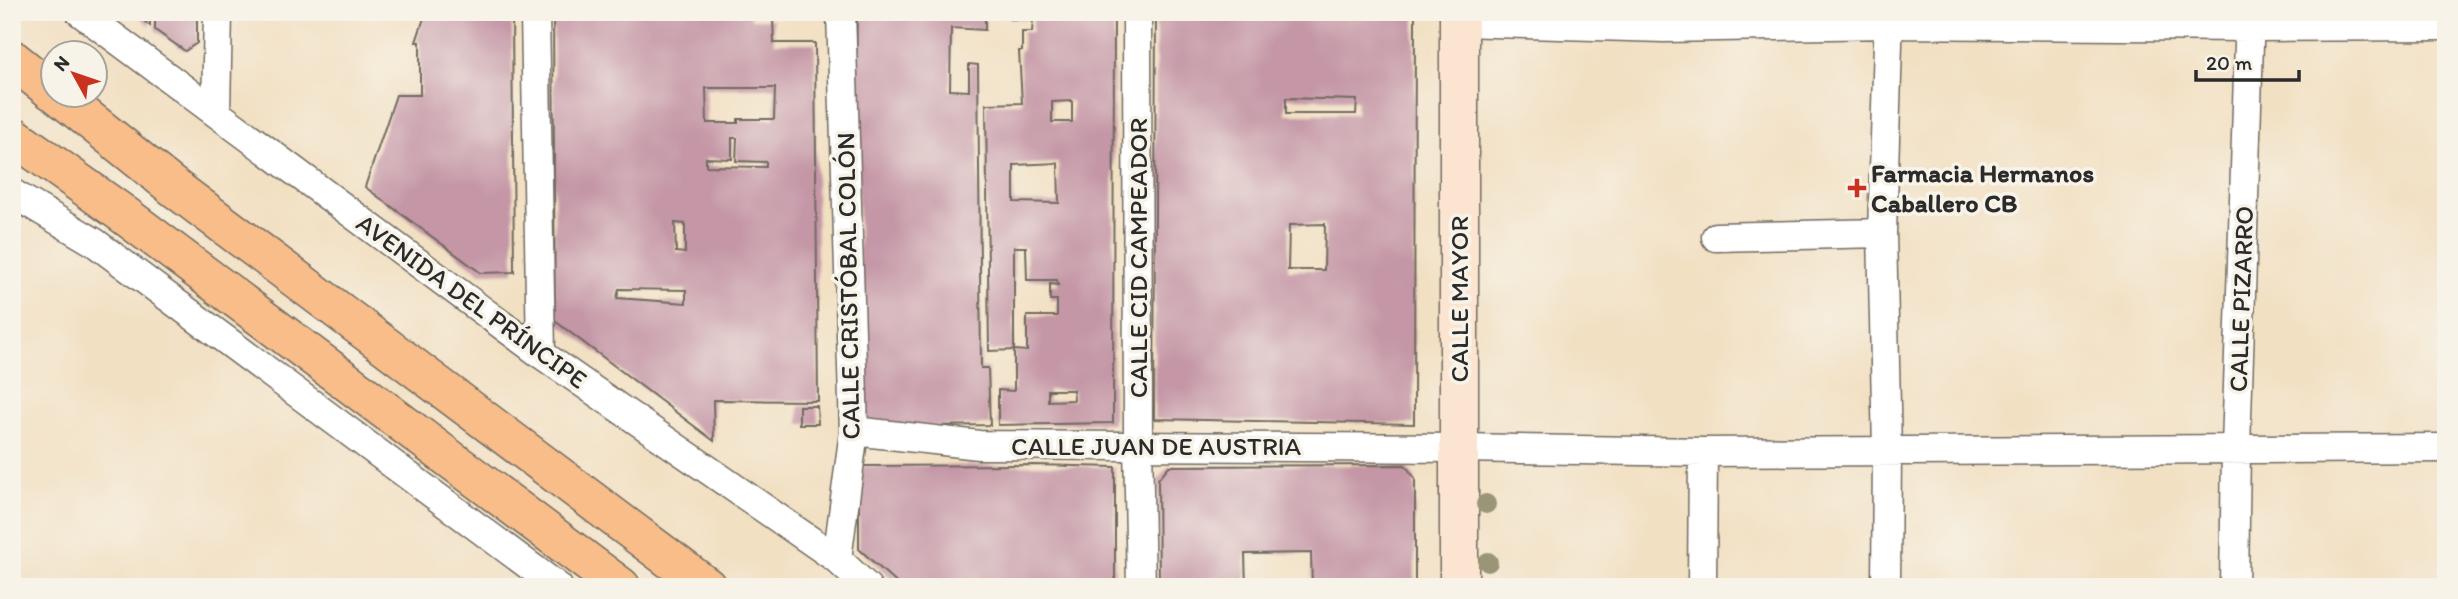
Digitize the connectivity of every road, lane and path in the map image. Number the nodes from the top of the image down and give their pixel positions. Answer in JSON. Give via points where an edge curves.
{"nodes":[{"id":1,"x":80,"y":12,"type":"edge"},
{"id":2,"x":218,"y":12,"type":"edge"},
{"id":3,"x":535,"y":12,"type":"edge"},
{"id":4,"x":841,"y":12,"type":"edge"},
{"id":5,"x":1138,"y":12,"type":"edge"},
{"id":6,"x":1459,"y":17,"type":"edge"},
{"id":7,"x":1889,"y":18,"type":"edge"},
{"id":8,"x":1674,"y":20,"type":"edge"},
{"id":9,"x":2250,"y":20,"type":"edge"},
{"id":10,"x":2446,"y":26,"type":"edge"},
{"id":11,"x":12,"y":59,"type":"edge"},
{"id":12,"x":38,"y":80,"type":"edge"},
{"id":13,"x":74,"y":108,"type":"edge"},
{"id":14,"x":216,"y":111,"type":"junction"},
{"id":15,"x":12,"y":135,"type":"edge"},
{"id":16,"x":12,"y":193,"type":"edge"},
{"id":17,"x":1882,"y":233,"type":"junction"},
{"id":18,"x":1716,"y":237,"type":"dead end"},
{"id":19,"x":541,"y":354,"type":"junction"},
{"id":20,"x":854,"y":431,"type":"junction"},
{"id":21,"x":1138,"y":445,"type":"junction"},
{"id":22,"x":1459,"y":448,"type":"junction"},
{"id":23,"x":2236,"y":448,"type":"junction"},
{"id":24,"x":2446,"y":448,"type":"edge"},
{"id":25,"x":1887,"y":450,"type":"junction"},
{"id":26,"x":1703,"y":452,"type":"junction"},
{"id":27,"x":837,"y":559,"type":"junction"},
{"id":28,"x":558,"y":587,"type":"edge"},
{"id":29,"x":621,"y":587,"type":"edge"},
{"id":30,"x":707,"y":587,"type":"edge"},
{"id":31,"x":867,"y":587,"type":"edge"},
{"id":32,"x":1141,"y":587,"type":"edge"},
{"id":33,"x":1459,"y":587,"type":"edge"},
{"id":34,"x":1702,"y":587,"type":"edge"},
{"id":35,"x":1886,"y":587,"type":"edge"},
{"id":36,"x":2234,"y":587,"type":"edge"}],
"edges":[{"from":1,"to":14,"type":"street","name":"AVENIDA DEL PRÍNCIPE"},
{"from":2,"to":14,"type":"street"},
{"from":3,"to":19,"type":"street"},
{"from":4,"to":20,"type":"street","name":"CALLE CRISTÓBAL COLÓN"},
{"from":5,"to":21,"type":"street","name":"CALLE CID CAMPEADOR"},
{"from":6,"to":8,"type":"street"},
{"from":6,"to":22,"type":"main road","name":"CALLE MAYOR"},
{"from":7,"to":8,"type":"street"},
{"from":7,"to":9,"type":"street"},
{"from":7,"to":17,"type":"street"},
{"from":9,"to":10,"type":"street"},
{"from":9,"to":23,"type":"street","name":"CALLE PIZARRO"},
{"from":11,"to":12,"type":"main road"},
{"from":13,"to":30,"type":"main road"},
{"from":14,"to":19,"type":"street","name":"AVENIDA DEL PRÍNCIPE"},
{"from":15,"to":29,"type":"main road"},
{"from":16,"to":28,"type":"street","via":[[94,242]]},
{"from":17,"to":18,"type":"street"},
{"from":17,"to":25,"type":"street"},
{"from":19,"to":27,"type":"street","name":"AVENIDA DEL PRÍNCIPE"},
{"from":20,"to":21,"type":"street","name":"CALLE JUAN DE AUSTRIA","via":[[979,445]]},
{"from":20,"to":27,"type":"street","name":"CALLE CRISTÓBAL COLÓN"},
{"from":21,"to":22,"type":"street","name":"CALLE JUAN DE AUSTRIA"},
{"from":21,"to":32,"type":"street","name":"CALLE CID CAMPEADOR"},
{"from":22,"to":26,"type":"street","name":"CALLE JUAN DE AUSTRIA"},
{"from":22,"to":33,"type":"main road","name":"CALLE MAYOR"},
{"from":23,"to":24,"type":"street","name":"CALLE JUAN DE AUSTRIA"},
{"from":23,"to":25,"type":"street","name":"CALLE JUAN DE AUSTRIA"},
{"from":23,"to":36,"type":"street","name":"CALLE PIZARRO"},
{"from":25,"to":26,"type":"street","name":"CALLE JUAN DE AUSTRIA"},
{"from":25,"to":35,"type":"street"},
{"from":26,"to":34,"type":"street"},
{"from":27,"to":31,"type":"street","name":"AVENIDA DEL PRÍNCIPE"}]}
